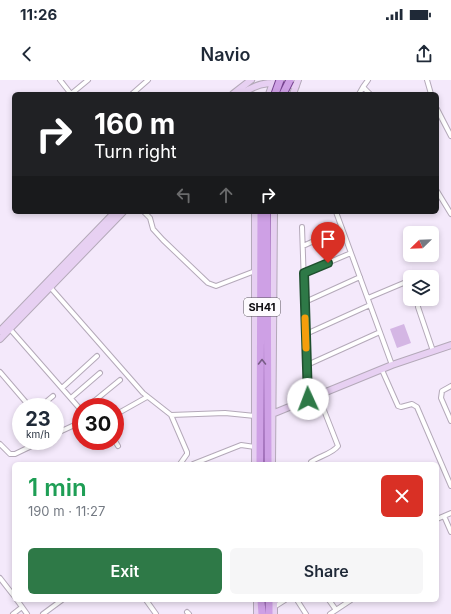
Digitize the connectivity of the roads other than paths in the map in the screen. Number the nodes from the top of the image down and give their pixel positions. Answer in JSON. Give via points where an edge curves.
{"nodes":[{"id":1,"x":60,"y":80,"type":"edge"},
{"id":2,"x":88,"y":80,"type":"edge"},
{"id":3,"x":148,"y":80,"type":"edge"},
{"id":4,"x":251,"y":80,"type":"edge"},
{"id":5,"x":276,"y":80,"type":"edge"},
{"id":6,"x":290,"y":80,"type":"edge"},
{"id":7,"x":368,"y":80,"type":"edge"},
{"id":8,"x":427,"y":80,"type":"edge"},
{"id":9,"x":297,"y":83,"type":"edge"},
{"id":10,"x":363,"y":87,"type":"junction"},
{"id":11,"x":69,"y":92,"type":"edge"},
{"id":12,"x":73,"y":92,"type":"edge"},
{"id":13,"x":134,"y":92,"type":"edge"},
{"id":14,"x":236,"y":92,"type":"edge"},
{"id":15,"x":245,"y":92,"type":"edge"},
{"id":16,"x":270,"y":92,"type":"edge"},
{"id":17,"x":274,"y":92,"type":"edge"},
{"id":18,"x":284,"y":92,"type":"edge"},
{"id":19,"x":360,"y":92,"type":"edge"},
{"id":20,"x":368,"y":92,"type":"edge"},
{"id":21,"x":430,"y":92,"type":"edge"},
{"id":22,"x":439,"y":113,"type":"edge"},
{"id":23,"x":451,"y":136,"type":"edge"},
{"id":24,"x":439,"y":195,"type":"edge"},
{"id":25,"x":113,"y":214,"type":"edge"},
{"id":26,"x":121,"y":214,"type":"edge"},
{"id":27,"x":146,"y":214,"type":"edge"},
{"id":28,"x":255,"y":214,"type":"edge"},
{"id":29,"x":261,"y":214,"type":"edge"},
{"id":30,"x":267,"y":214,"type":"edge"},
{"id":31,"x":274,"y":214,"type":"edge"},
{"id":32,"x":337,"y":214,"type":"edge"},
{"id":33,"x":451,"y":214,"type":"edge"},
{"id":34,"x":302,"y":227,"type":"dead end"},
{"id":35,"x":342,"y":228,"type":"junction"},
{"id":36,"x":303,"y":246,"type":"junction"},
{"id":37,"x":351,"y":253,"type":"junction"},
{"id":38,"x":255,"y":271,"type":"junction"},
{"id":39,"x":304,"y":273,"type":"junction"},
{"id":40,"x":360,"y":277,"type":"junction"},
{"id":41,"x":403,"y":283,"type":"edge"},
{"id":42,"x":50,"y":287,"type":"junction"},
{"id":43,"x":368,"y":298,"type":"junction"},
{"id":44,"x":305,"y":302,"type":"junction"},
{"id":45,"x":370,"y":305,"type":"junction"},
{"id":46,"x":418,"y":307,"type":"dead end"},
{"id":47,"x":10,"y":329,"type":"junction"},
{"id":48,"x":0,"y":331,"type":"edge"},
{"id":49,"x":380,"y":332,"type":"junction"},
{"id":50,"x":306,"y":334,"type":"junction"},
{"id":51,"x":0,"y":339,"type":"edge"},
{"id":52,"x":451,"y":345,"type":"edge"},
{"id":53,"x":434,"y":351,"type":"junction"},
{"id":54,"x":97,"y":356,"type":"dead end"},
{"id":55,"x":307,"y":365,"type":"junction"},
{"id":56,"x":392,"y":365,"type":"junction"},
{"id":57,"x":382,"y":370,"type":"junction"},
{"id":58,"x":0,"y":372,"type":"edge"},
{"id":59,"x":100,"y":373,"type":"dead end"},
{"id":60,"x":120,"y":380,"type":"dead end"},
{"id":61,"x":451,"y":386,"type":"edge"},
{"id":62,"x":62,"y":388,"type":"junction"},
{"id":63,"x":318,"y":395,"type":"junction"},
{"id":64,"x":53,"y":396,"type":"dead end"},
{"id":65,"x":147,"y":397,"type":"junction"},
{"id":66,"x":22,"y":398,"type":"edge"},
{"id":67,"x":51,"y":398,"type":"edge"},
{"id":68,"x":71,"y":398,"type":"joint"},
{"id":69,"x":98,"y":398,"type":"edge"},
{"id":70,"x":308,"y":399,"type":"junction"},
{"id":71,"x":265,"y":401,"type":"junction"},
{"id":72,"x":124,"y":410,"type":"edge"},
{"id":73,"x":272,"y":414,"type":"junction"},
{"id":74,"x":171,"y":416,"type":"junction"},
{"id":75,"x":255,"y":416,"type":"junction"},
{"id":76,"x":451,"y":421,"type":"edge"},
{"id":77,"x":0,"y":444,"type":"edge"},
{"id":78,"x":255,"y":447,"type":"junction"},
{"id":79,"x":23,"y":450,"type":"edge"},
{"id":80,"x":181,"y":462,"type":"edge"},
{"id":81,"x":199,"y":462,"type":"edge"},
{"id":82,"x":255,"y":462,"type":"edge"},
{"id":83,"x":260,"y":462,"type":"edge"},
{"id":84,"x":268,"y":462,"type":"edge"},
{"id":85,"x":272,"y":462,"type":"edge"},
{"id":86,"x":311,"y":462,"type":"edge"},
{"id":87,"x":451,"y":486,"type":"edge"},
{"id":88,"x":451,"y":513,"type":"edge"},
{"id":89,"x":444,"y":516,"type":"junction"},
{"id":90,"x":439,"y":518,"type":"edge"},
{"id":91,"x":451,"y":532,"type":"edge"},
{"id":92,"x":0,"y":578,"type":"edge"},
{"id":93,"x":12,"y":593,"type":"edge"},
{"id":94,"x":18,"y":602,"type":"edge"},
{"id":95,"x":58,"y":602,"type":"edge"},
{"id":96,"x":147,"y":602,"type":"edge"},
{"id":97,"x":256,"y":602,"type":"edge"},
{"id":98,"x":261,"y":602,"type":"edge"},
{"id":99,"x":269,"y":602,"type":"edge"},
{"id":100,"x":274,"y":602,"type":"edge"},
{"id":101,"x":282,"y":602,"type":"edge"},
{"id":102,"x":299,"y":602,"type":"edge"},
{"id":103,"x":330,"y":602,"type":"edge"},
{"id":104,"x":348,"y":602,"type":"edge"},
{"id":105,"x":22,"y":607,"type":"junction"},
{"id":106,"x":274,"y":607,"type":"junction"},
{"id":107,"x":336,"y":610,"type":"junction"},
{"id":108,"x":13,"y":614,"type":"edge"},
{"id":109,"x":27,"y":614,"type":"edge"},
{"id":110,"x":43,"y":614,"type":"edge"},
{"id":111,"x":156,"y":614,"type":"edge"},
{"id":112,"x":257,"y":614,"type":"edge"},
{"id":113,"x":262,"y":614,"type":"edge"},
{"id":114,"x":269,"y":614,"type":"edge"},
{"id":115,"x":274,"y":614,"type":"edge"},
{"id":116,"x":306,"y":614,"type":"edge"},
{"id":117,"x":330,"y":614,"type":"edge"}],
"edges":[{"from":1,"to":11,"type":"street"},
{"from":2,"to":12,"type":"street"},
{"from":3,"to":13,"type":"street"},
{"from":4,"to":14,"type":"street"},
{"from":5,"to":9,"type":"street"},
{"from":5,"to":15,"type":"street","via":[[251,87]]},
{"from":5,"to":16,"type":"street"},
{"from":5,"to":17,"type":"main road","bridge":true},
{"from":6,"to":18,"type":"main road","bridge":true},
{"from":7,"to":10,"type":"street"},
{"from":8,"to":21,"type":"street"},
{"from":10,"to":19,"type":"street"},
{"from":10,"to":20,"type":"street"},
{"from":22,"to":23,"type":"street"},
{"from":24,"to":33,"type":"street"},
{"from":25,"to":48,"type":"street"},
{"from":26,"to":42,"type":"street"},
{"from":27,"to":38,"type":"street","via":[[153,229],[163,240],[212,286]]},
{"from":28,"to":38,"type":"street"},
{"from":71,"to":29,"type":"main road","number":"SH41","one_way":true},
{"from":30,"to":71,"type":"main road","number":"SH41"},
{"from":31,"to":73,"type":"street"},
{"from":32,"to":35,"type":"street"},
{"from":34,"to":36,"type":"street"},
{"from":35,"to":36,"type":"street"},
{"from":35,"to":37,"type":"street"},
{"from":36,"to":39,"type":"street"},
{"from":37,"to":39,"type":"street"},
{"from":37,"to":40,"type":"street"},
{"from":38,"to":75,"type":"street"},
{"from":39,"to":44,"type":"street"},
{"from":40,"to":43,"type":"street"},
{"from":40,"to":44,"type":"street"},
{"from":41,"to":43,"type":"street"},
{"from":42,"to":47,"type":"street"},
{"from":42,"to":65,"type":"street"},
{"from":43,"to":45,"type":"street"},
{"from":44,"to":50,"type":"street"},
{"from":45,"to":49,"type":"street"},
{"from":45,"to":50,"type":"street"},
{"from":46,"to":53,"type":"street"},
{"from":47,"to":51,"type":"street"},
{"from":47,"to":62,"type":"street"},
{"from":49,"to":55,"type":"street"},
{"from":49,"to":56,"type":"street"},
{"from":50,"to":55,"type":"street"},
{"from":52,"to":53,"type":"street"},
{"from":53,"to":56,"type":"street"},
{"from":54,"to":62,"type":"street"},
{"from":55,"to":70,"type":"street"},
{"from":56,"to":57,"type":"street"},
{"from":57,"to":63,"type":"street"},
{"from":57,"to":87,"type":"street","via":[[398,406],[412,404],[417,407]]},
{"from":58,"to":66,"type":"street"},
{"from":59,"to":68,"type":"street"},
{"from":60,"to":69,"type":"street"},
{"from":61,"to":76,"type":"street","via":[[442,391],[441,398]]},
{"from":62,"to":68,"type":"street"},
{"from":63,"to":70,"type":"street"},
{"from":63,"to":86,"type":"street","via":[[338,446]]},
{"from":64,"to":67,"type":"street"},
{"from":65,"to":72,"type":"street"},
{"from":65,"to":74,"type":"street"},
{"from":70,"to":73,"type":"street"},
{"from":71,"to":83,"type":"main road","number":"SH41"},
{"from":71,"to":84,"type":"main road","number":"SH41"},
{"from":73,"to":85,"type":"street"},
{"from":74,"to":75,"type":"street","via":[[225,413]]},
{"from":74,"to":80,"type":"street","via":[[187,452]]},
{"from":75,"to":78,"type":"street"},
{"from":77,"to":79,"type":"street","via":[[10,454]]},
{"from":78,"to":81,"type":"street","via":[[241,445]]},
{"from":78,"to":82,"type":"street"},
{"from":88,"to":89,"type":"street"},
{"from":89,"to":90,"type":"street"},
{"from":89,"to":91,"type":"street"},
{"from":92,"to":93,"type":"street"},
{"from":94,"to":105,"type":"street"},
{"from":95,"to":110,"type":"street"},
{"from":96,"to":111,"type":"street"},
{"from":97,"to":112,"type":"street"},
{"from":98,"to":113,"type":"main road"},
{"from":99,"to":114,"type":"main road"},
{"from":100,"to":106,"type":"street"},
{"from":101,"to":106,"type":"street"},
{"from":102,"to":116,"type":"street"},
{"from":103,"to":107,"type":"street"},
{"from":104,"to":107,"type":"street"},
{"from":105,"to":108,"type":"street"},
{"from":105,"to":109,"type":"street"},
{"from":106,"to":115,"type":"street"},
{"from":107,"to":117,"type":"street"}]}
